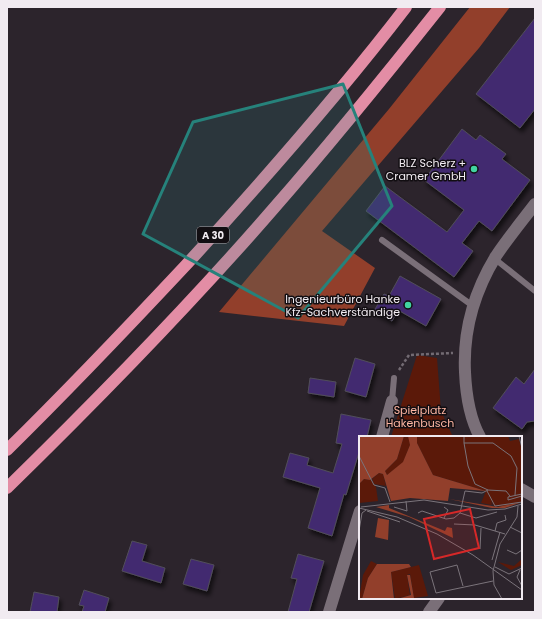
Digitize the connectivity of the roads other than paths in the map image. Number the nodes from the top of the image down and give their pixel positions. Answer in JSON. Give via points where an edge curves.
{"nodes":[{"id":1,"x":406,"y":7,"type":"edge"},
{"id":2,"x":440,"y":7,"type":"edge"},
{"id":3,"x":535,"y":204,"type":"edge"},
{"id":4,"x":382,"y":240,"type":"dead end"},
{"id":5,"x":495,"y":259,"type":"junction"},
{"id":6,"x":535,"y":291,"type":"edge"},
{"id":7,"x":473,"y":306,"type":"junction"},
{"id":8,"x":394,"y":378,"type":"road end"},
{"id":9,"x":392,"y":400,"type":"joint"},
{"id":10,"x":382,"y":436,"type":"edge"},
{"id":11,"x":479,"y":436,"type":"edge"},
{"id":12,"x":7,"y":450,"type":"edge"},
{"id":13,"x":7,"y":488,"type":"edge"},
{"id":14,"x":522,"y":490,"type":"edge"},
{"id":15,"x":535,"y":497,"type":"edge"},
{"id":16,"x":359,"y":515,"type":"edge"},
{"id":17,"x":437,"y":599,"type":"edge"},
{"id":18,"x":329,"y":612,"type":"edge"},
{"id":19,"x":430,"y":612,"type":"edge"}],
"edges":[{"from":1,"to":12,"type":"highway","number":"A 30","via":[[319,115],[232,214]]},
{"from":2,"to":13,"type":"highway","number":"A 30","via":[[274,209],[180,312]]},
{"from":3,"to":5,"type":"street"},
{"from":4,"to":7,"type":"lane"},
{"from":5,"to":6,"type":"lane"},
{"from":5,"to":7,"type":"street","via":[[479,288]]},
{"from":7,"to":11,"type":"street","via":[[464,352],[466,394],[474,426]]},
{"from":8,"to":9,"type":"lane"},
{"from":9,"to":10,"type":"street"},
{"from":14,"to":15,"type":"street"},
{"from":16,"to":18,"type":"street"},
{"from":17,"to":19,"type":"street"}]}
